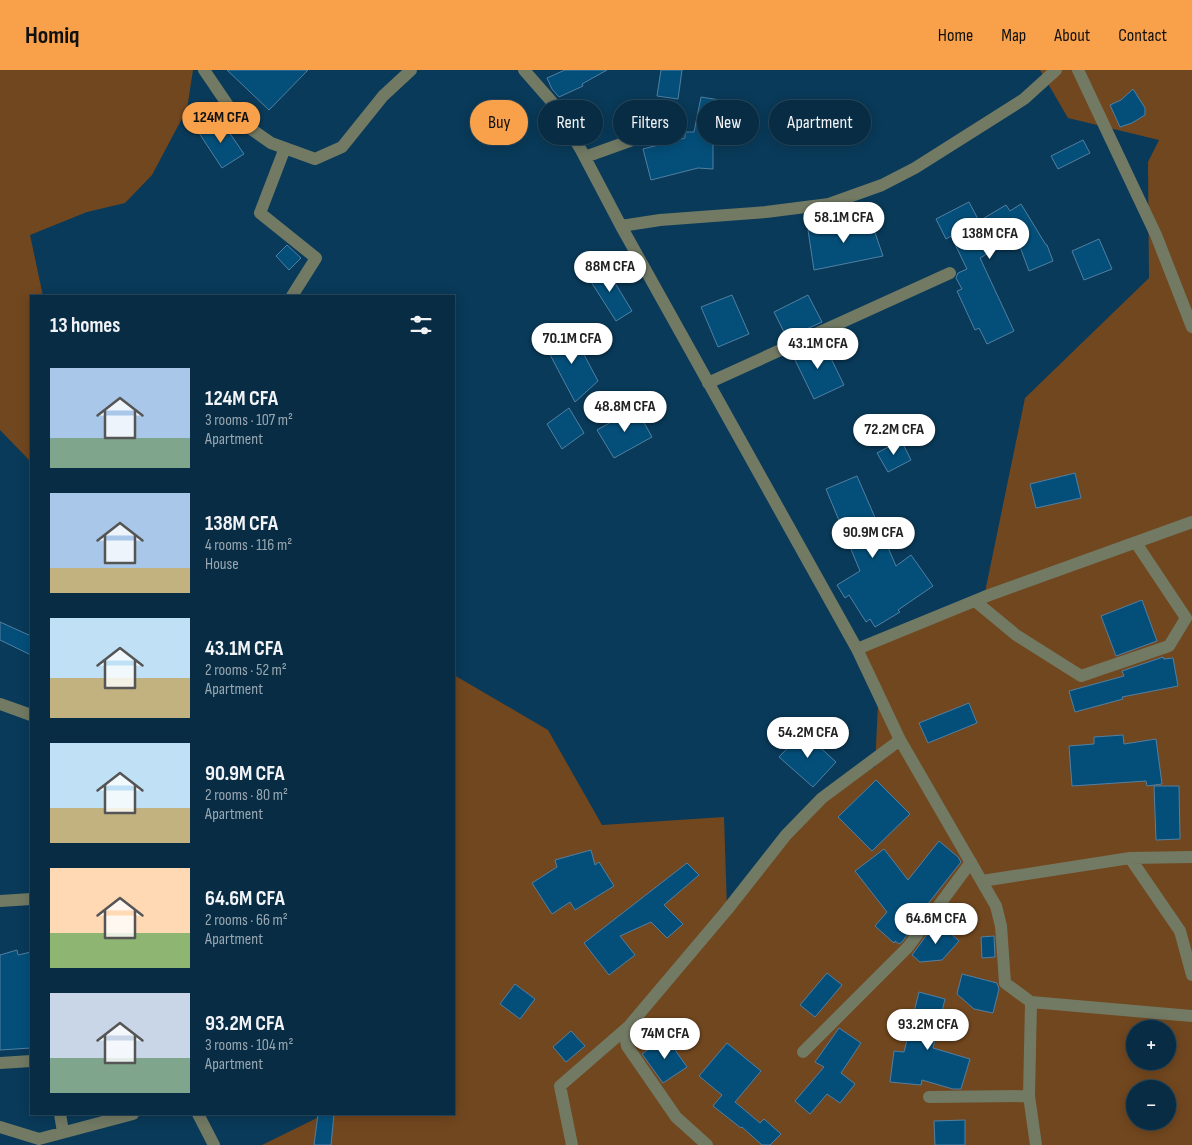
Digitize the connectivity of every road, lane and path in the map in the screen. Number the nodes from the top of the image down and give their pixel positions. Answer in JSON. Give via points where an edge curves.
{"nodes":[{"id":1,"x":204,"y":70,"type":"edge"},
{"id":2,"x":411,"y":70,"type":"edge"},
{"id":3,"x":524,"y":70,"type":"edge"},
{"id":4,"x":1056,"y":70,"type":"edge"},
{"id":5,"x":1078,"y":70,"type":"edge"},
{"id":6,"x":618,"y":145,"type":"edge"},
{"id":7,"x":285,"y":148,"type":"junction"},
{"id":8,"x":585,"y":157,"type":"junction"},
{"id":9,"x":621,"y":226,"type":"junction"},
{"id":10,"x":950,"y":273,"type":"dead end"},
{"id":11,"x":293,"y":295,"type":"edge"},
{"id":12,"x":1192,"y":327,"type":"edge"},
{"id":13,"x":708,"y":383,"type":"junction"},
{"id":14,"x":1192,"y":522,"type":"edge"},
{"id":15,"x":1136,"y":542,"type":"junction"},
{"id":16,"x":975,"y":601,"type":"junction"},
{"id":17,"x":856,"y":649,"type":"junction"},
{"id":18,"x":0,"y":704,"type":"edge"},
{"id":19,"x":30,"y":715,"type":"edge"},
{"id":20,"x":900,"y":740,"type":"junction"},
{"id":21,"x":1192,"y":857,"type":"edge"},
{"id":22,"x":1130,"y":858,"type":"junction"},
{"id":23,"x":971,"y":862,"type":"junction"},
{"id":24,"x":982,"y":881,"type":"junction"},
{"id":25,"x":30,"y":899,"type":"edge"},
{"id":26,"x":0,"y":901,"type":"edge"},
{"id":27,"x":1192,"y":976,"type":"edge"},
{"id":28,"x":1031,"y":1002,"type":"junction"},
{"id":29,"x":1192,"y":1016,"type":"edge"},
{"id":30,"x":629,"y":1026,"type":"junction"},
{"id":31,"x":803,"y":1052,"type":"dead end"},
{"id":32,"x":30,"y":1061,"type":"edge"},
{"id":33,"x":0,"y":1063,"type":"edge"},
{"id":34,"x":1029,"y":1096,"type":"junction"},
{"id":35,"x":929,"y":1097,"type":"dead end"},
{"id":36,"x":60,"y":1115,"type":"edge"},
{"id":37,"x":129,"y":1115,"type":"edge"},
{"id":38,"x":199,"y":1115,"type":"edge"},
{"id":39,"x":0,"y":1127,"type":"edge"},
{"id":40,"x":64,"y":1132,"type":"junction"},
{"id":41,"x":214,"y":1145,"type":"edge"},
{"id":42,"x":572,"y":1145,"type":"edge"},
{"id":43,"x":707,"y":1145,"type":"edge"},
{"id":44,"x":1036,"y":1145,"type":"edge"}],
"edges":[{"from":1,"to":7,"type":"street","via":[[238,120],[271,143]]},
{"from":2,"to":7,"type":"street","via":[[382,96],[342,147],[316,159]]},
{"from":3,"to":8,"type":"street","via":[[552,102]]},
{"from":4,"to":9,"type":"street","via":[[1024,99],[915,168],[882,185],[830,204]]},
{"from":5,"to":12,"type":"street","via":[[1156,235]]},
{"from":6,"to":8,"type":"street"},
{"from":7,"to":11,"type":"street","via":[[260,213],[316,258]]},
{"from":8,"to":9,"type":"street"},
{"from":9,"to":13,"type":"street"},
{"from":10,"to":13,"type":"street"},
{"from":13,"to":17,"type":"street"},
{"from":14,"to":15,"type":"street"},
{"from":15,"to":16,"type":"street"},
{"from":15,"to":16,"type":"street","via":[[1186,618],[1169,646],[1082,676],[1016,635]]},
{"from":16,"to":17,"type":"street"},
{"from":17,"to":20,"type":"street"},
{"from":18,"to":19,"type":"street"},
{"from":20,"to":23,"type":"street"},
{"from":20,"to":30,"type":"street","via":[[822,798],[786,835]]},
{"from":21,"to":22,"type":"street"},
{"from":22,"to":24,"type":"street"},
{"from":22,"to":27,"type":"street","via":[[1180,931]]},
{"from":23,"to":24,"type":"street"},
{"from":23,"to":31,"type":"street","via":[[908,947]]},
{"from":24,"to":28,"type":"street","via":[[998,912],[1005,983]]},
{"from":25,"to":26,"type":"street"},
{"from":28,"to":29,"type":"street"},
{"from":28,"to":34,"type":"street"},
{"from":30,"to":42,"type":"street","via":[[560,1086]]},
{"from":30,"to":43,"type":"street","via":[[626,1046],[676,1117]]},
{"from":32,"to":33,"type":"street"},
{"from":34,"to":35,"type":"street"},
{"from":34,"to":44,"type":"street"},
{"from":36,"to":40,"type":"street"},
{"from":37,"to":40,"type":"street"},
{"from":38,"to":41,"type":"street"},
{"from":39,"to":40,"type":"street","via":[[39,1139]]}]}
